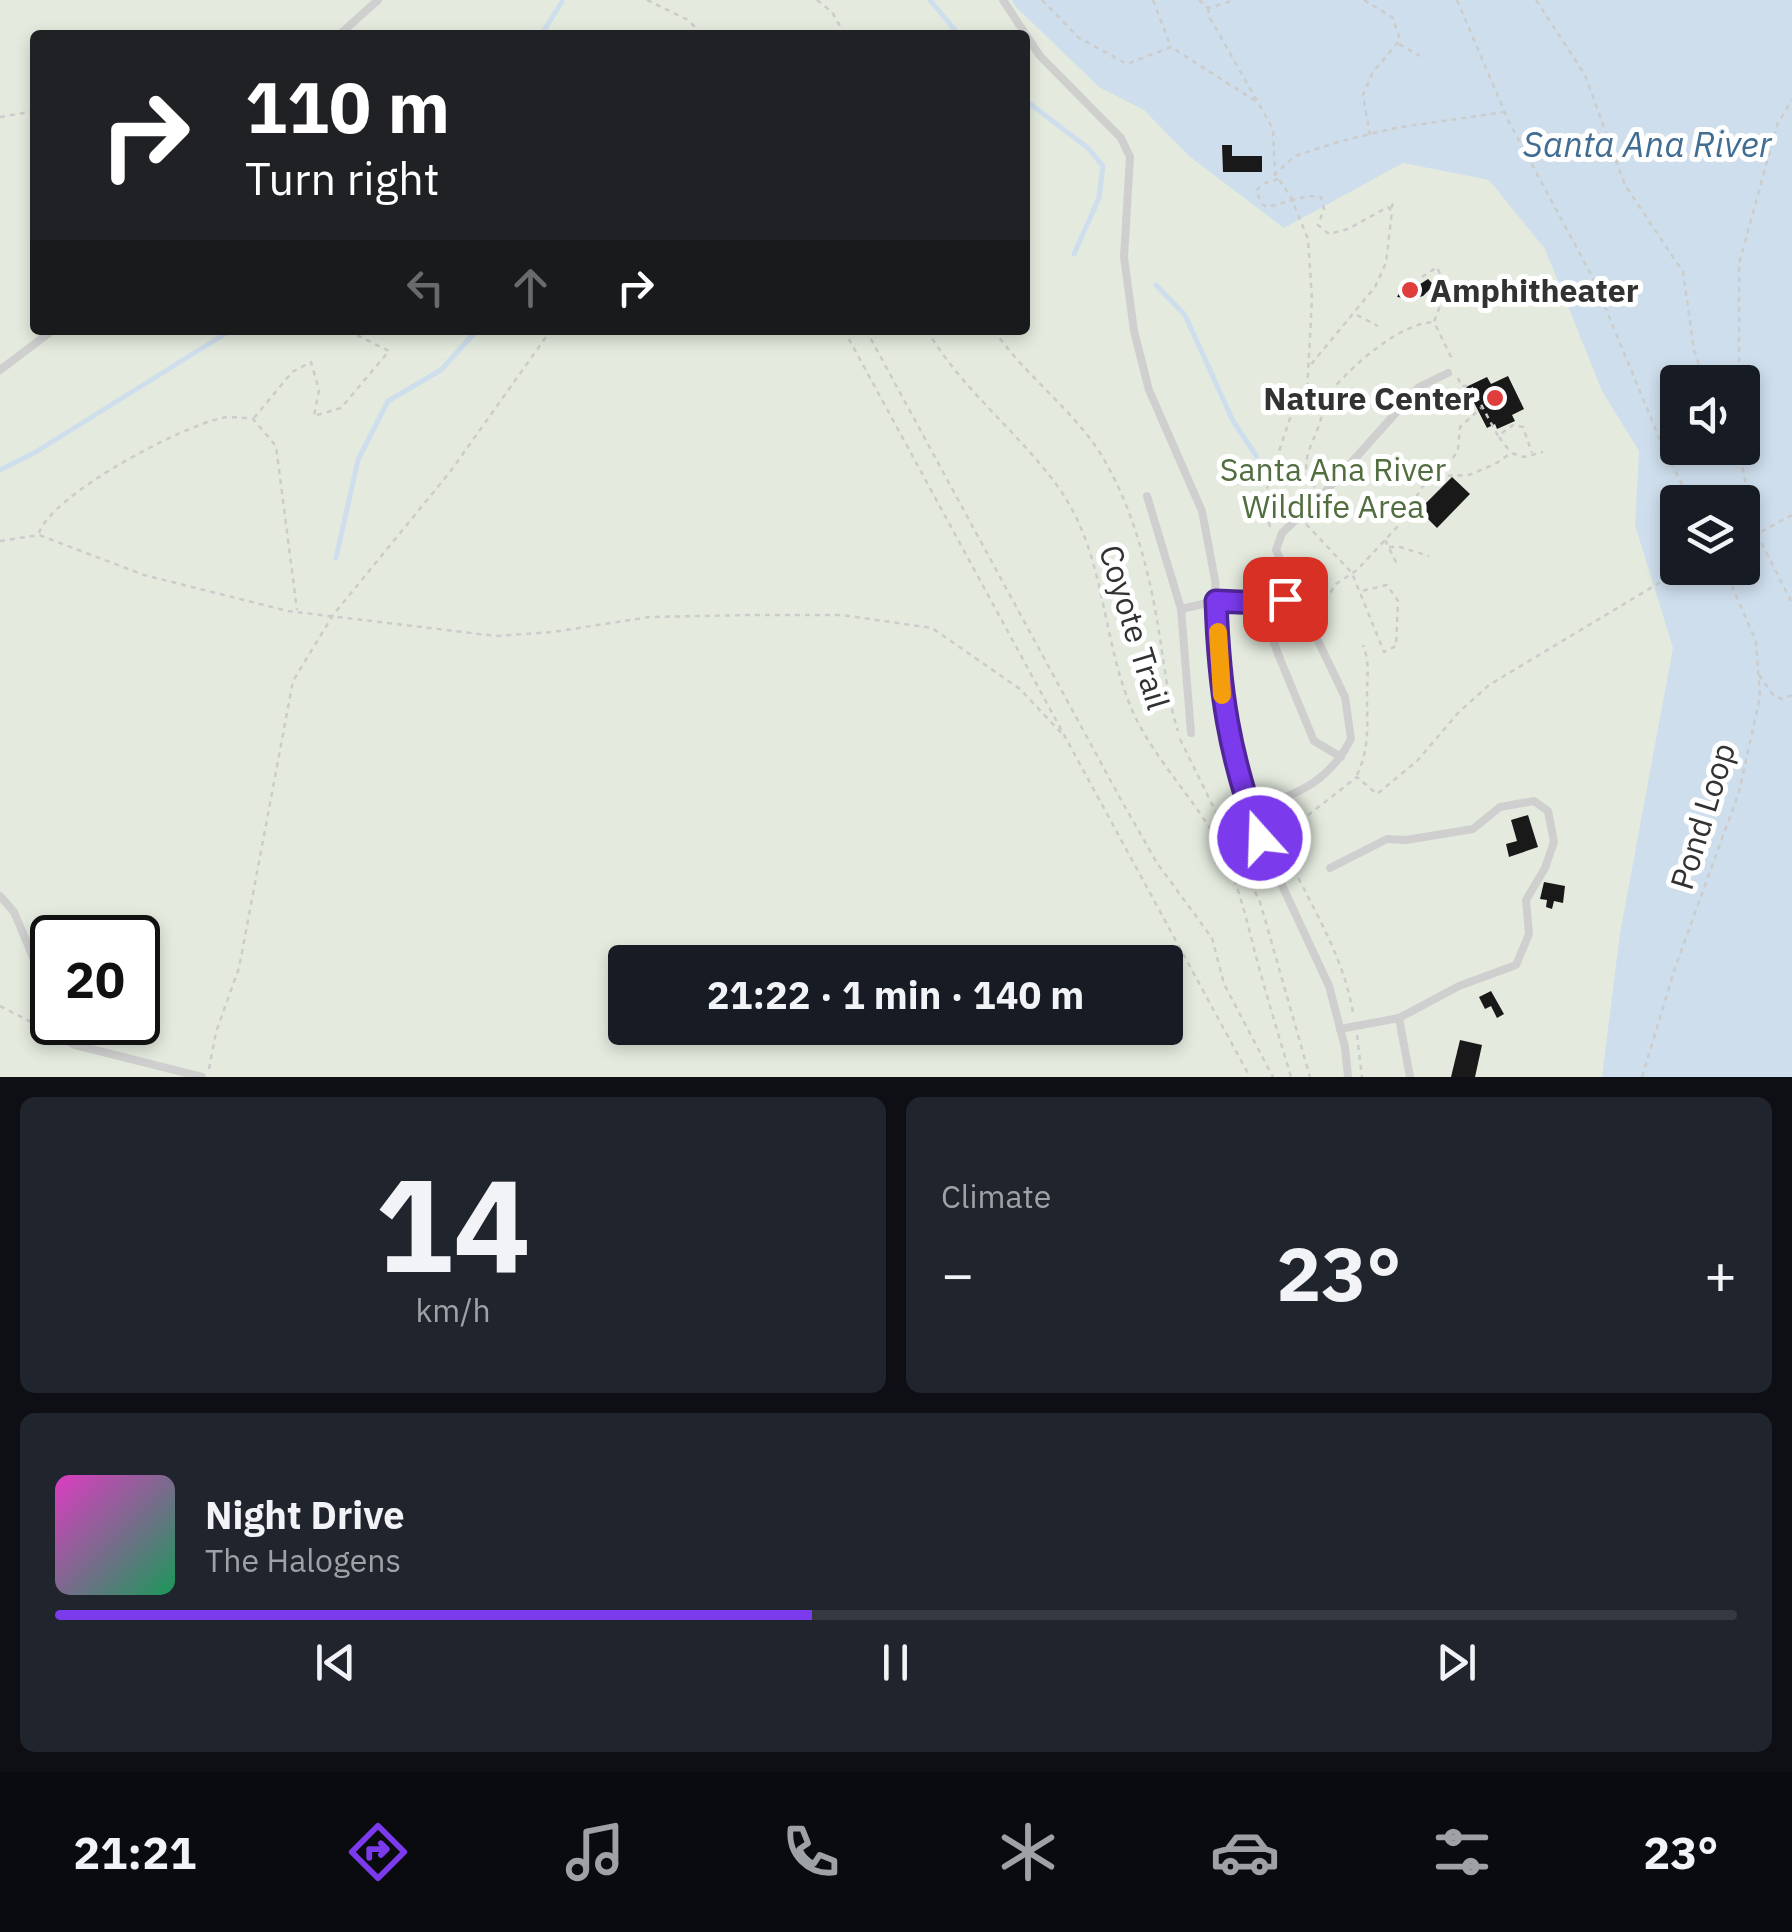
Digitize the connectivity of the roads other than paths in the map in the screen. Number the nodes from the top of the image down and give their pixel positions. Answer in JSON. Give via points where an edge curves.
{"nodes":[{"id":1,"x":378,"y":0,"type":"edge"},
{"id":2,"x":1003,"y":0,"type":"edge"},
{"id":3,"x":345,"y":30,"type":"edge"},
{"id":4,"x":1023,"y":30,"type":"edge"},
{"id":5,"x":1030,"y":41,"type":"edge"},
{"id":6,"x":46,"y":335,"type":"edge"},
{"id":7,"x":0,"y":370,"type":"edge"},
{"id":8,"x":1448,"y":373,"type":"dead end"},
{"id":9,"x":1146,"y":496,"type":"dead end"},
{"id":10,"x":1296,"y":594,"type":"junction"},
{"id":11,"x":1216,"y":601,"type":"junction"},
{"id":12,"x":1261,"y":603,"type":"junction"},
{"id":13,"x":1181,"y":609,"type":"junction"},
{"id":14,"x":1191,"y":733,"type":"dead end"},
{"id":15,"x":1341,"y":757,"type":"junction"},
{"id":16,"x":1250,"y":811,"type":"junction"},
{"id":17,"x":1330,"y":868,"type":"dead end"},
{"id":18,"x":0,"y":896,"type":"edge"},
{"id":19,"x":1398,"y":1018,"type":"junction"},
{"id":20,"x":1340,"y":1029,"type":"junction"},
{"id":21,"x":205,"y":1077,"type":"edge"},
{"id":22,"x":1348,"y":1077,"type":"edge"},
{"id":23,"x":1410,"y":1077,"type":"edge"}],
"edges":[{"from":1,"to":3,"type":"lane"},
{"from":2,"to":4,"type":"lane"},
{"from":5,"to":11,"type":"lane","via":[[1121,138],[1130,156],[1124,258],[1134,331],[1149,390],[1202,511]]},
{"from":6,"to":7,"type":"lane"},
{"from":8,"to":10,"type":"lane","via":[[1419,386],[1282,532],[1276,550]]},
{"from":9,"to":13,"type":"lane"},
{"from":10,"to":12,"type":"lane"},
{"from":10,"to":15,"type":"lane","via":[[1345,697],[1350,738]]},
{"from":11,"to":12,"type":"lane"},
{"from":11,"to":13,"type":"lane"},
{"from":11,"to":16,"type":"lane","via":[[1223,708]]},
{"from":12,"to":15,"type":"lane","via":[[1314,741]]},
{"from":13,"to":14,"type":"lane"},
{"from":15,"to":16,"type":"lane","via":[[1326,776],[1294,795]]},
{"from":16,"to":20,"type":"lane","via":[[1319,960]]},
{"from":17,"to":19,"type":"lane","via":[[1387,838],[1473,829],[1500,807],[1534,801],[1548,811],[1554,842],[1526,900],[1528,934],[1516,965]]},
{"from":18,"to":21,"type":"lane","via":[[27,942],[58,1036]]},
{"from":19,"to":20,"type":"lane"},
{"from":19,"to":23,"type":"lane"},
{"from":20,"to":22,"type":"lane"}]}
